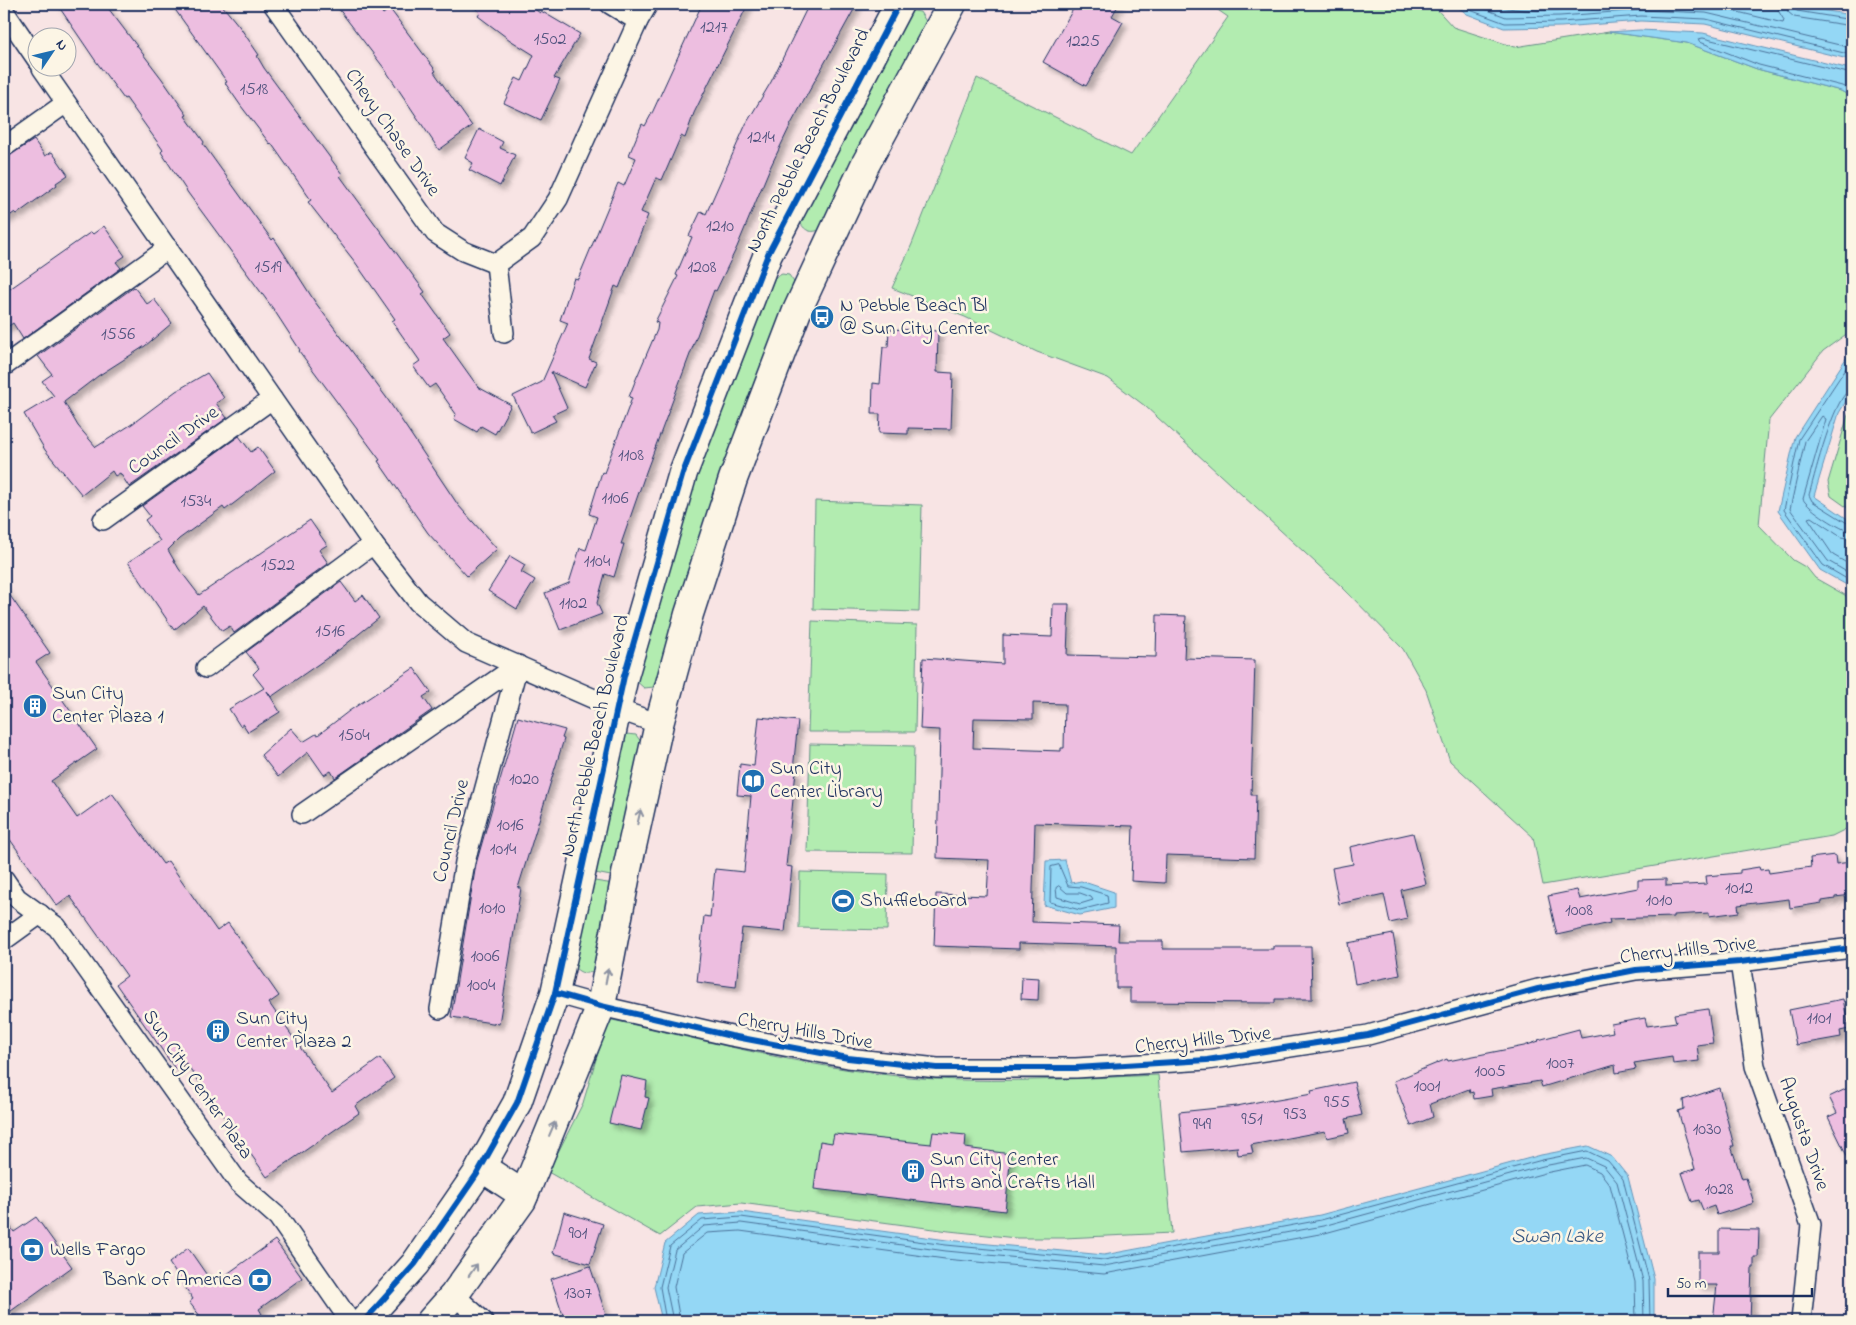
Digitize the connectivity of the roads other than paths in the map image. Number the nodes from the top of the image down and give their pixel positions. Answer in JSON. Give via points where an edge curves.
{"nodes":[{"id":1,"x":273,"y":4,"type":"edge"},
{"id":2,"x":610,"y":4,"type":"edge"},
{"id":3,"x":648,"y":4,"type":"edge"},
{"id":4,"x":898,"y":4,"type":"edge"},
{"id":5,"x":952,"y":4,"type":"edge"},
{"id":6,"x":4,"y":11,"type":"edge"},
{"id":7,"x":638,"y":21,"type":"junction"},
{"id":8,"x":28,"y":46,"type":"edge"},
{"id":9,"x":49,"y":78,"type":"edge"},
{"id":10,"x":66,"y":103,"type":"junction"},
{"id":11,"x":4,"y":147,"type":"edge"},
{"id":12,"x":168,"y":248,"type":"junction"},
{"id":13,"x":496,"y":264,"type":"junction"},
{"id":14,"x":504,"y":334,"type":"dead end"},
{"id":15,"x":4,"y":366,"type":"edge"},
{"id":16,"x":272,"y":400,"type":"junction"},
{"id":17,"x":103,"y":520,"type":"dead end"},
{"id":18,"x":373,"y":544,"type":"junction"},
{"id":19,"x":518,"y":665,"type":"junction"},
{"id":20,"x":206,"y":668,"type":"dead end"},
{"id":21,"x":617,"y":709,"type":"junction"},
{"id":22,"x":660,"y":724,"type":"junction"},
{"id":23,"x":302,"y":814,"type":"dead end"},
{"id":24,"x":4,"y":879,"type":"edge"},
{"id":25,"x":40,"y":914,"type":"junction"},
{"id":26,"x":4,"y":940,"type":"edge"},
{"id":27,"x":1852,"y":948,"type":"edge"},
{"id":28,"x":1740,"y":962,"type":"junction"},
{"id":29,"x":554,"y":993,"type":"junction"},
{"id":30,"x":601,"y":1006,"type":"junction"},
{"id":31,"x":440,"y":1009,"type":"dead end"},
{"id":32,"x":481,"y":1167,"type":"junction"},
{"id":33,"x":524,"y":1195,"type":"junction"},
{"id":34,"x":454,"y":1296,"type":"junction"},
{"id":35,"x":350,"y":1321,"type":"edge"},
{"id":36,"x":364,"y":1321,"type":"edge"},
{"id":37,"x":432,"y":1321,"type":"edge"},
{"id":38,"x":483,"y":1321,"type":"edge"},
{"id":39,"x":1801,"y":1321,"type":"edge"}],
"edges":[{"from":1,"to":13,"type":"street","name":"Chevy Chase Drive","via":[[435,232],[463,252]]},
{"from":2,"to":7,"type":"street"},
{"from":3,"to":7,"type":"street"},
{"from":4,"to":21,"type":"street","name":"North Pebble Beach Boulevard","via":[[768,254],[683,474]]},
{"from":5,"to":22,"type":"street","via":[[865,165],[797,311],[721,515],[689,614]]},
{"from":6,"to":8,"type":"street"},
{"from":7,"to":13,"type":"street","via":[[558,199],[532,238]]},
{"from":9,"to":10,"type":"street"},
{"from":10,"to":11,"type":"street"},
{"from":10,"to":12,"type":"street"},
{"from":12,"to":15,"type":"street"},
{"from":12,"to":16,"type":"street"},
{"from":13,"to":14,"type":"street"},
{"from":16,"to":17,"type":"street","name":"Council Drive"},
{"from":16,"to":18,"type":"street"},
{"from":18,"to":19,"type":"street","via":[[418,602],[466,643]]},
{"from":18,"to":20,"type":"street"},
{"from":19,"to":21,"type":"street"},
{"from":19,"to":23,"type":"street"},
{"from":19,"to":31,"type":"street","name":"Council Drive","via":[[465,862]]},
{"from":21,"to":22,"type":"street"},
{"from":21,"to":29,"type":"street","name":"North Pebble Beach Boulevard"},
{"from":30,"to":22,"type":"street","one_way":true,"via":[[627,869]]},
{"from":24,"to":25,"type":"street","name":"Sun City Center Plaza","via":[[17,898]]},
{"from":25,"to":26,"type":"street"},
{"from":25,"to":35,"type":"street","name":"Sun City Center Plaza","via":[[57,927],[238,1182],[278,1217]]},
{"from":27,"to":28,"type":"street","name":"Cherry Hills Drive"},
{"from":28,"to":30,"type":"street","name":"Cherry Hills Drive","via":[[1636,970],[1538,989],[1368,1035],[1207,1060],[1076,1068],[937,1068],[848,1058],[731,1036]]},
{"from":28,"to":39,"type":"street","name":"Augusta Drive","via":[[1755,1066],[1811,1225]]},
{"from":29,"to":30,"type":"street","name":"Cherry Hills Drive"},
{"from":29,"to":32,"type":"street","name":"North Pebble Beach Boulevard","via":[[517,1104]]},
{"from":33,"to":30,"type":"street","one_way":true},
{"from":32,"to":33,"type":"street"},
{"from":32,"to":36,"type":"street","name":"North Pebble Beach Boulevard","via":[[415,1264]]},
{"from":34,"to":33,"type":"street","one_way":true},
{"from":34,"to":37,"type":"street"},
{"from":34,"to":38,"type":"street"}]}
